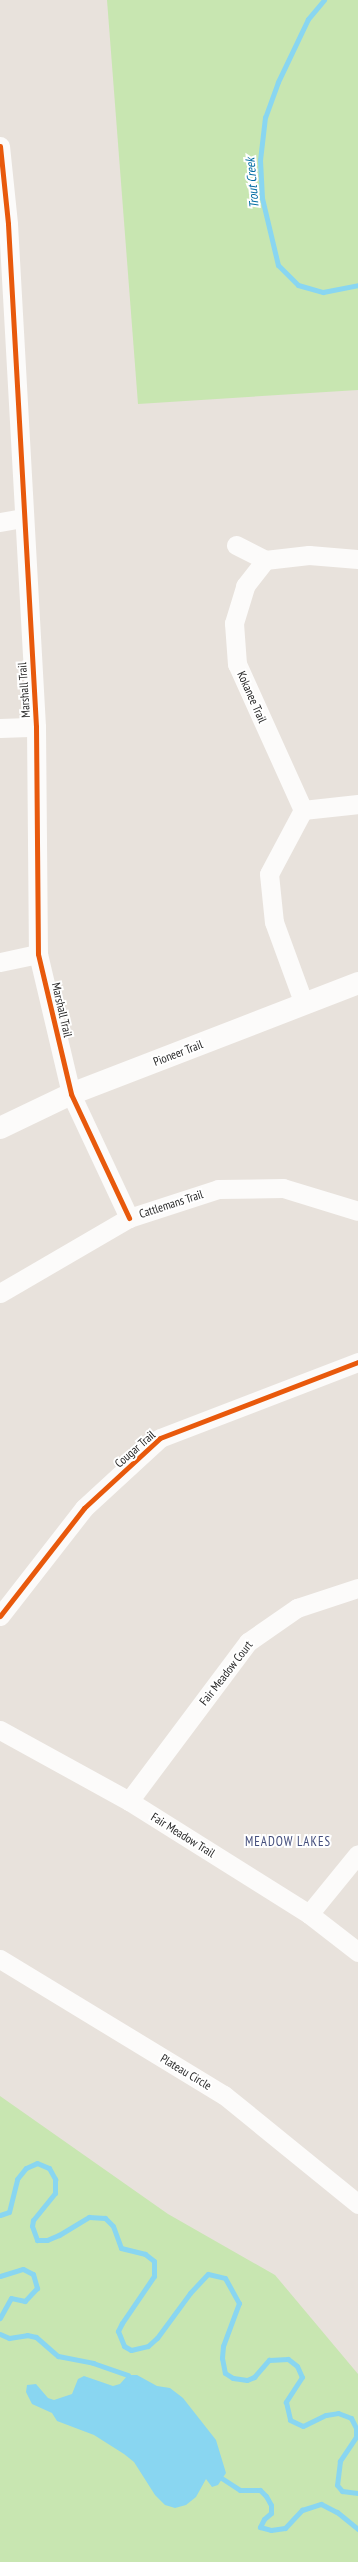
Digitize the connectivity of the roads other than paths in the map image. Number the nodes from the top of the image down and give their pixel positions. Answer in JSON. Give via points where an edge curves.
{"nodes":[{"id":1,"x":0,"y":146,"type":"edge"},
{"id":2,"x":4,"y":224,"type":"edge"},
{"id":3,"x":23,"y":518,"type":"junction"},
{"id":4,"x":0,"y":522,"type":"edge"},
{"id":5,"x":236,"y":545,"type":"dead end"},
{"id":6,"x":358,"y":559,"type":"edge"},
{"id":7,"x":265,"y":560,"type":"junction"},
{"id":8,"x":36,"y":727,"type":"junction"},
{"id":9,"x":0,"y":728,"type":"edge"},
{"id":10,"x":358,"y":804,"type":"edge"},
{"id":11,"x":303,"y":810,"type":"junction"},
{"id":12,"x":38,"y":954,"type":"junction"},
{"id":13,"x":0,"y":962,"type":"edge"},
{"id":14,"x":358,"y":982,"type":"edge"},
{"id":15,"x":304,"y":1004,"type":"junction"},
{"id":16,"x":72,"y":1094,"type":"junction"},
{"id":17,"x":0,"y":1128,"type":"edge"},
{"id":18,"x":358,"y":1211,"type":"edge"},
{"id":19,"x":129,"y":1218,"type":"junction"},
{"id":20,"x":0,"y":1293,"type":"edge"},
{"id":21,"x":358,"y":1362,"type":"edge"},
{"id":22,"x":358,"y":1588,"type":"edge"},
{"id":23,"x":0,"y":1616,"type":"edge"},
{"id":24,"x":0,"y":1730,"type":"edge"},
{"id":25,"x":128,"y":1801,"type":"junction"},
{"id":26,"x":358,"y":1854,"type":"edge"},
{"id":27,"x":309,"y":1914,"type":"junction"},
{"id":28,"x":358,"y":1952,"type":"edge"},
{"id":29,"x":0,"y":1959,"type":"edge"},
{"id":30,"x":358,"y":2204,"type":"edge"}],
"edges":[{"from":1,"to":2,"type":"street","name":"Marshall Trail"},
{"from":2,"to":3,"type":"street","name":"Marshall Trail"},
{"from":3,"to":4,"type":"street"},
{"from":3,"to":8,"type":"street","name":"Marshall Trail"},
{"from":5,"to":7,"type":"street"},
{"from":6,"to":7,"type":"street","via":[[309,555]]},
{"from":7,"to":11,"type":"street","name":"Kokanee Trail","via":[[245,586],[234,623],[237,664]]},
{"from":8,"to":9,"type":"street"},
{"from":8,"to":12,"type":"street","name":"Marshall Trail"},
{"from":10,"to":11,"type":"street"},
{"from":11,"to":15,"type":"street","via":[[269,874],[274,922]]},
{"from":12,"to":13,"type":"street"},
{"from":12,"to":16,"type":"street","name":"Marshall Trail"},
{"from":14,"to":15,"type":"main road","name":"Pioneer Trail"},
{"from":15,"to":16,"type":"main road","name":"Pioneer Trail"},
{"from":16,"to":17,"type":"main road","name":"Pioneer Trail"},
{"from":16,"to":19,"type":"street","name":"Marshall Trail"},
{"from":18,"to":19,"type":"street","name":"Cattlemans Trail","via":[[283,1188],[218,1189]]},
{"from":19,"to":20,"type":"street","name":"Cattlemans Trail"},
{"from":21,"to":23,"type":"street","name":"Cougar Trail","via":[[160,1438],[84,1508]]},
{"from":22,"to":25,"type":"street","name":"Fair Meadow Court","via":[[297,1608],[248,1642]]},
{"from":24,"to":25,"type":"street","name":"Fair Meadow Trail"},
{"from":25,"to":27,"type":"street","name":"Fair Meadow Trail"},
{"from":26,"to":27,"type":"street"},
{"from":27,"to":28,"type":"street","name":"Fair Meadow Trail"},
{"from":29,"to":30,"type":"street","name":"Plateau Circle","via":[[224,2095]]}]}
